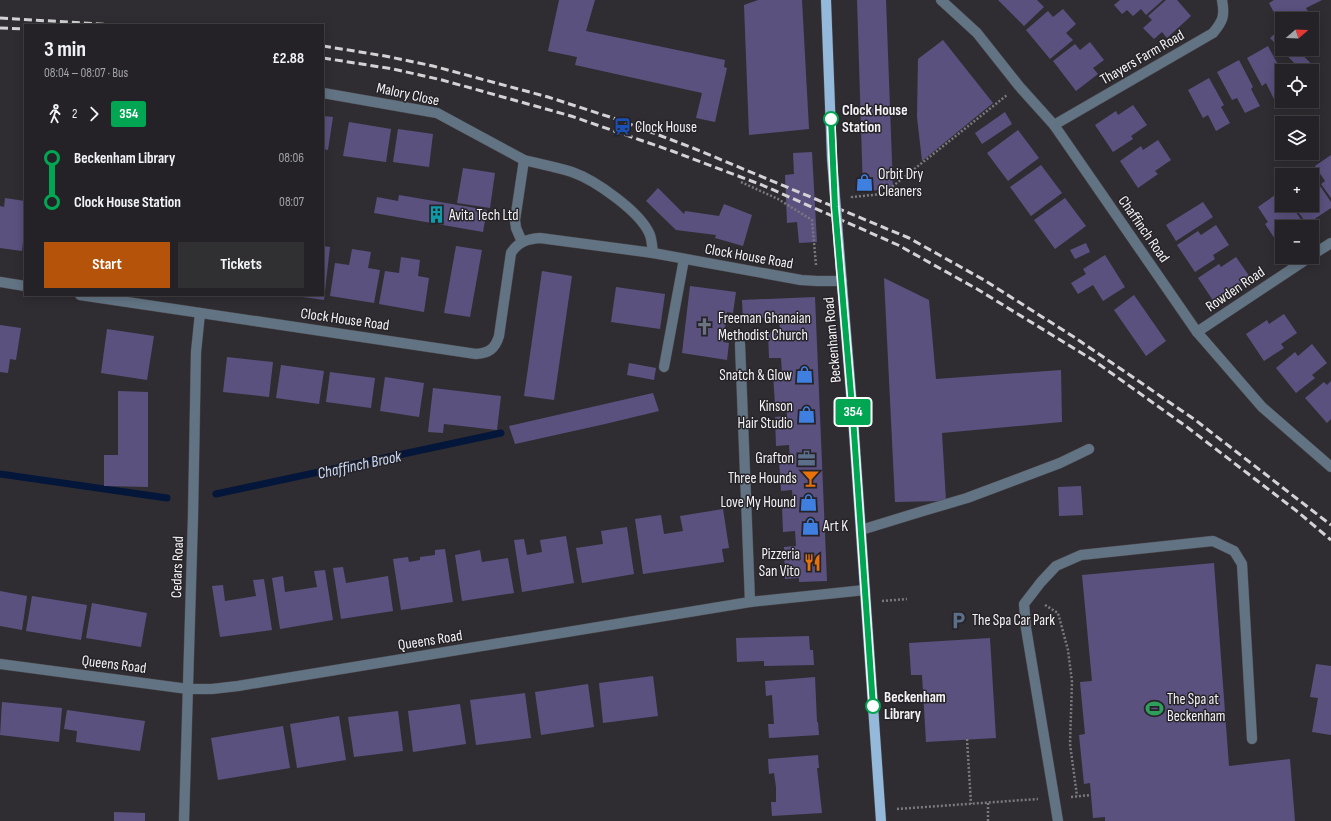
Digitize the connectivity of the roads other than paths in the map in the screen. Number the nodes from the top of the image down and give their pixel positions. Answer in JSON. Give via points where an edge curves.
{"nodes":[{"id":1,"x":826,"y":0,"type":"edge"},
{"id":2,"x":941,"y":0,"type":"edge"},
{"id":3,"x":1222,"y":0,"type":"edge"},
{"id":4,"x":324,"y":93,"type":"edge"},
{"id":5,"x":1054,"y":125,"type":"junction"},
{"id":6,"x":524,"y":160,"type":"junction"},
{"id":7,"x":522,"y":242,"type":"junction"},
{"id":8,"x":1331,"y":243,"type":"edge"},
{"id":9,"x":1319,"y":251,"type":"edge"},
{"id":10,"x":653,"y":253,"type":"junction"},
{"id":11,"x":684,"y":260,"type":"junction"},
{"id":12,"x":1299,"y":264,"type":"edge"},
{"id":13,"x":842,"y":281,"type":"junction"},
{"id":14,"x":0,"y":282,"type":"edge"},
{"id":15,"x":24,"y":286,"type":"edge"},
{"id":16,"x":86,"y":296,"type":"edge"},
{"id":17,"x":200,"y":314,"type":"junction"},
{"id":18,"x":1197,"y":332,"type":"junction"},
{"id":19,"x":740,"y":344,"type":"dead end"},
{"id":20,"x":664,"y":367,"type":"dead end"},
{"id":21,"x":1089,"y":450,"type":"dead end"},
{"id":22,"x":1331,"y":467,"type":"edge"},
{"id":23,"x":861,"y":530,"type":"junction"},
{"id":24,"x":865,"y":590,"type":"junction"},
{"id":25,"x":750,"y":602,"type":"junction"},
{"id":26,"x":0,"y":664,"type":"edge"},
{"id":27,"x":188,"y":689,"type":"junction"},
{"id":28,"x":1252,"y":739,"type":"dead end"},
{"id":29,"x":184,"y":821,"type":"edge"},
{"id":30,"x":881,"y":821,"type":"edge"},
{"id":31,"x":1058,"y":821,"type":"edge"}],
"edges":[{"from":1,"to":13,"type":"main road","name":"Beckenham Road","bridge":true,"via":[[832,159]]},
{"from":2,"to":5,"type":"street","name":"Chaffinch Road","via":[[977,33]]},
{"from":3,"to":5,"type":"street","name":"Thayers Farm Road","via":[[1222,22],[1213,32]]},
{"from":4,"to":6,"type":"street","name":"Malory Close","via":[[437,113]]},
{"from":5,"to":18,"type":"street","name":"Chaffinch Road"},
{"from":6,"to":7,"type":"street","via":[[515,220]]},
{"from":6,"to":10,"type":"street","via":[[572,172],[603,189],[638,216],[649,234]]},
{"from":7,"to":10,"type":"street","name":"Clock House Road","via":[[540,238]]},
{"from":7,"to":17,"type":"street","name":"Clock House Road","via":[[511,253],[496,345],[484,353],[476,354]]},
{"from":8,"to":9,"type":"street","name":"Rowden Road"},
{"from":10,"to":11,"type":"street","name":"Clock House Road"},
{"from":11,"to":13,"type":"street","name":"Clock House Road","via":[[801,280]]},
{"from":11,"to":20,"type":"street"},
{"from":12,"to":18,"type":"street","name":"Rowden Road"},
{"from":13,"to":23,"type":"main road","name":"Beckenham Road"},
{"from":14,"to":15,"type":"street"},
{"from":16,"to":17,"type":"street","name":"Clock House Road"},
{"from":17,"to":27,"type":"street","name":"Cedars Road","via":[[196,352]]},
{"from":18,"to":22,"type":"street","name":"Chaffinch Road","via":[[1262,407]]},
{"from":19,"to":25,"type":"street"},
{"from":21,"to":23,"type":"street","via":[[967,498]]},
{"from":23,"to":24,"type":"main road","name":"Beckenham Road"},
{"from":24,"to":25,"type":"street","name":"Queens Road"},
{"from":24,"to":30,"type":"main road","name":"Beckenham Road"},
{"from":25,"to":27,"type":"street","name":"Queens Road","via":[[246,685]]},
{"from":26,"to":27,"type":"street","name":"Queens Road"},
{"from":27,"to":29,"type":"street","name":"Cedars Road"},
{"from":28,"to":31,"type":"street","via":[[1242,564],[1234,551],[1213,541],[1081,555],[1056,566],[1024,604]]}]}
